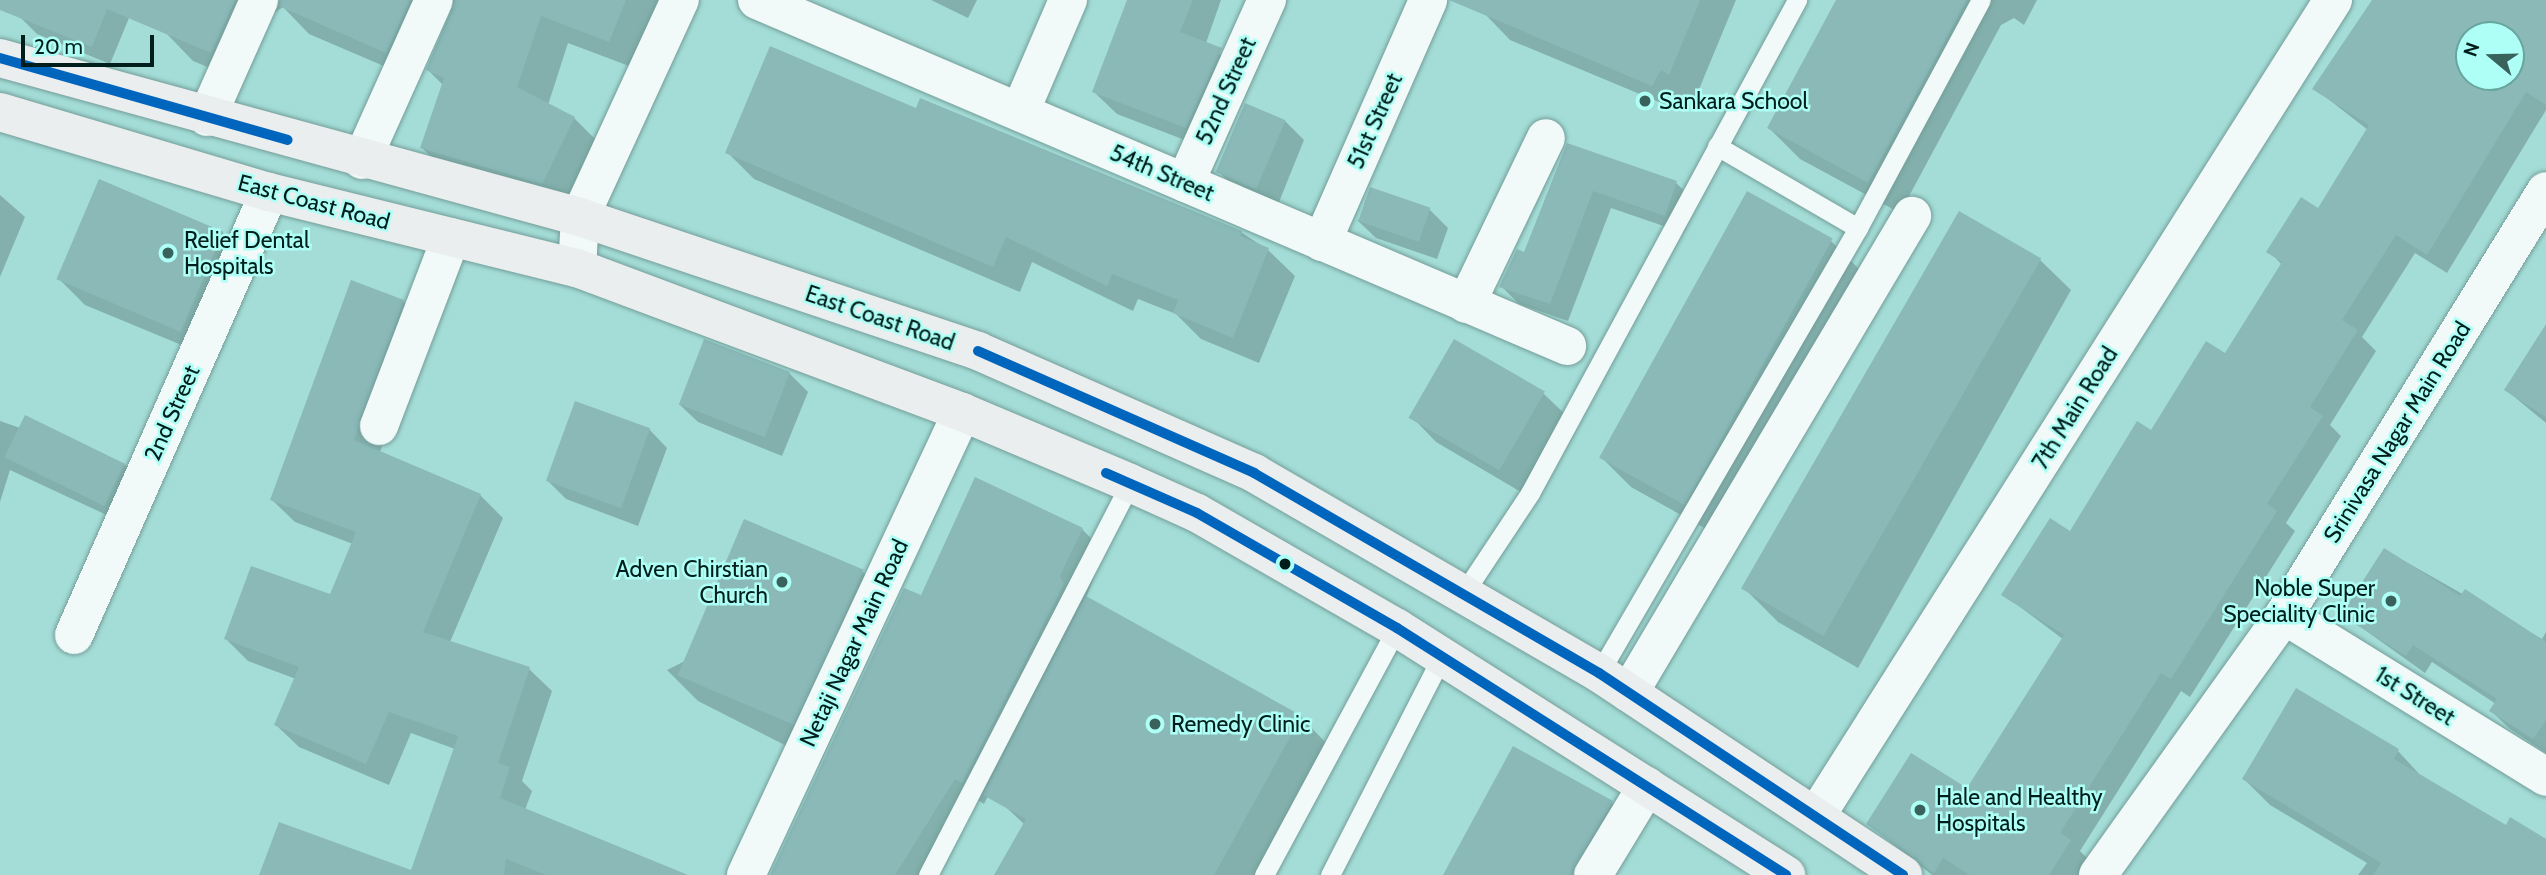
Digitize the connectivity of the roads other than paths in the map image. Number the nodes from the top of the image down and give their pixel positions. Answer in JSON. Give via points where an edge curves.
{"nodes":[{"id":1,"x":259,"y":0,"type":"edge"},
{"id":2,"x":434,"y":0,"type":"edge"},
{"id":3,"x":680,"y":0,"type":"edge"},
{"id":4,"x":758,"y":0,"type":"edge"},
{"id":5,"x":1068,"y":0,"type":"edge"},
{"id":6,"x":1267,"y":0,"type":"edge"},
{"id":7,"x":1428,"y":0,"type":"edge"},
{"id":8,"x":1797,"y":0,"type":"edge"},
{"id":9,"x":1982,"y":0,"type":"edge"},
{"id":10,"x":2333,"y":0,"type":"edge"},
{"id":11,"x":0,"y":58,"type":"edge"},
{"id":12,"x":0,"y":112,"type":"edge"},
{"id":13,"x":1020,"y":112,"type":"junction"},
{"id":14,"x":207,"y":117,"type":"junction"},
{"id":15,"x":1546,"y":138,"type":"dead end"},
{"id":16,"x":1717,"y":146,"type":"junction"},
{"id":17,"x":362,"y":160,"type":"junction"},
{"id":18,"x":1185,"y":183,"type":"junction"},
{"id":19,"x":2546,"y":191,"type":"edge"},
{"id":20,"x":269,"y":192,"type":"junction"},
{"id":21,"x":1912,"y":216,"type":"dead end"},
{"id":22,"x":580,"y":217,"type":"junction"},
{"id":23,"x":1858,"y":228,"type":"junction"},
{"id":24,"x":451,"y":237,"type":"junction"},
{"id":25,"x":1322,"y":242,"type":"junction"},
{"id":26,"x":577,"y":268,"type":"junction"},
{"id":27,"x":1466,"y":304,"type":"junction"},
{"id":28,"x":1567,"y":346,"type":"dead end"},
{"id":29,"x":962,"y":412,"type":"junction"},
{"id":30,"x":379,"y":426,"type":"dead end"},
{"id":31,"x":1130,"y":483,"type":"junction"},
{"id":32,"x":1463,"y":594,"type":"junction"},
{"id":33,"x":2284,"y":615,"type":"junction"},
{"id":34,"x":1397,"y":628,"type":"junction"},
{"id":35,"x":74,"y":635,"type":"dead end"},
{"id":36,"x":1441,"y":658,"type":"junction"},
{"id":37,"x":1614,"y":683,"type":"junction"},
{"id":38,"x":2546,"y":777,"type":"edge"},
{"id":39,"x":1647,"y":786,"type":"junction"},
{"id":40,"x":1816,"y":816,"type":"junction"},
{"id":41,"x":746,"y":875,"type":"edge"},
{"id":42,"x":928,"y":875,"type":"edge"},
{"id":43,"x":1264,"y":875,"type":"edge"},
{"id":44,"x":1330,"y":875,"type":"edge"},
{"id":45,"x":1594,"y":875,"type":"edge"},
{"id":46,"x":1786,"y":875,"type":"edge"},
{"id":47,"x":1903,"y":875,"type":"edge"},
{"id":48,"x":2098,"y":875,"type":"edge"}],
"edges":[{"from":1,"to":14,"type":"street"},
{"from":2,"to":17,"type":"street"},
{"from":3,"to":22,"type":"street"},
{"from":4,"to":13,"type":"street","name":"54th Street"},
{"from":5,"to":13,"type":"street"},
{"from":6,"to":18,"type":"street","name":"52nd Street"},
{"from":7,"to":25,"type":"street","name":"51st Street"},
{"from":8,"to":16,"type":"lane"},
{"from":9,"to":23,"type":"lane"},
{"from":10,"to":40,"type":"street","name":"7th Main Road"},
{"from":11,"to":14,"type":"main road","name":"East Coast Road"},
{"from":12,"to":20,"type":"main road","name":"East Coast Road"},
{"from":13,"to":18,"type":"street","name":"54th Street"},
{"from":14,"to":17,"type":"main road","name":"East Coast Road"},
{"from":15,"to":27,"type":"street"},
{"from":16,"to":23,"type":"lane"},
{"from":16,"to":32,"type":"lane","via":[[1530,493]]},
{"from":17,"to":22,"type":"main road","name":"East Coast Road"},
{"from":18,"to":25,"type":"street","name":"54th Street"},
{"from":19,"to":33,"type":"street","name":"Srinivasa Nagar Main Road"},
{"from":20,"to":24,"type":"main road","name":"East Coast Road"},
{"from":20,"to":35,"type":"street","name":"2nd Street"},
{"from":21,"to":37,"type":"street"},
{"from":22,"to":26,"type":"street"},
{"from":22,"to":32,"type":"main road","name":"East Coast Road","via":[[978,351],[1217,454]]},
{"from":23,"to":37,"type":"lane"},
{"from":24,"to":26,"type":"main road","name":"East Coast Road"},
{"from":24,"to":30,"type":"street"},
{"from":25,"to":27,"type":"street","name":"54th Street"},
{"from":26,"to":29,"type":"main road","name":"East Coast Road"},
{"from":27,"to":28,"type":"street","name":"54th Street"},
{"from":29,"to":31,"type":"main road","name":"East Coast Road"},
{"from":29,"to":41,"type":"street","name":"Netaji Nagar Main Road"},
{"from":31,"to":34,"type":"main road","name":"East Coast Road","via":[[1197,513]]},
{"from":31,"to":42,"type":"lane"},
{"from":32,"to":37,"type":"main road","name":"East Coast Road"},
{"from":33,"to":38,"type":"street","name":"1st Street"},
{"from":33,"to":48,"type":"street","name":"Srinivasa Nagar Main Road"},
{"from":34,"to":36,"type":"main road","name":"East Coast Road"},
{"from":34,"to":43,"type":"lane"},
{"from":36,"to":39,"type":"main road","name":"East Coast Road"},
{"from":36,"to":44,"type":"lane"},
{"from":37,"to":40,"type":"main road","name":"East Coast Road"},
{"from":39,"to":45,"type":"street"},
{"from":39,"to":46,"type":"main road","name":"East Coast Road"},
{"from":40,"to":47,"type":"main road","name":"East Coast Road"}]}
